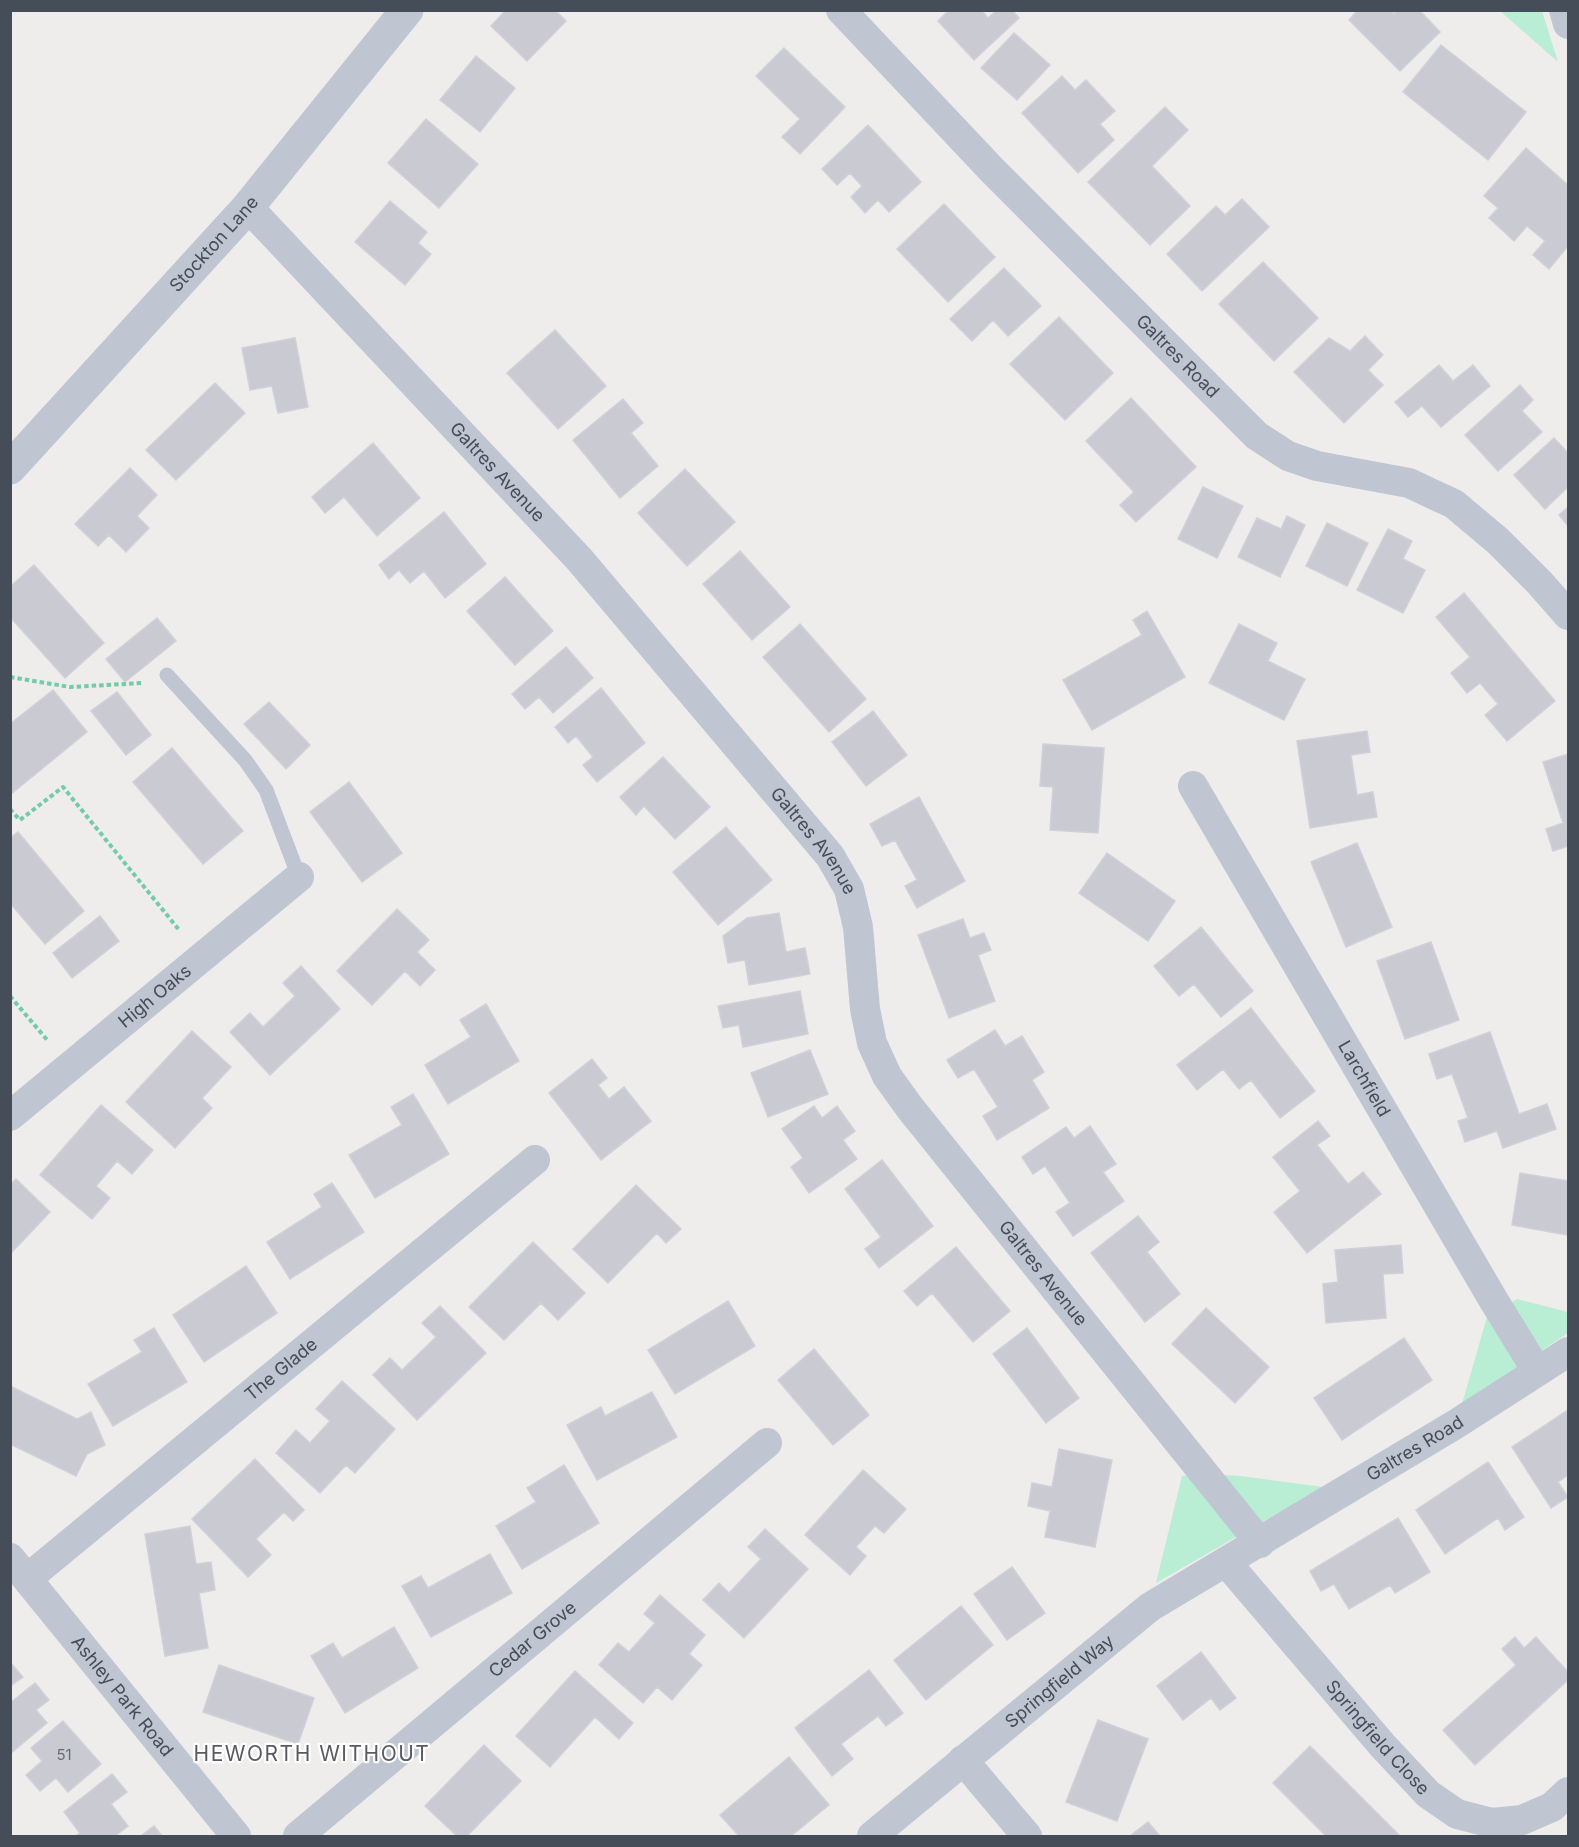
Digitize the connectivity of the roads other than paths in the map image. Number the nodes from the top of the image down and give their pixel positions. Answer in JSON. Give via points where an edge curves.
{"nodes":[{"id":1,"x":407,"y":10,"type":"edge"},
{"id":2,"x":841,"y":10,"type":"edge"},
{"id":3,"x":1564,"y":10,"type":"edge"},
{"id":4,"x":1569,"y":24,"type":"edge"},
{"id":5,"x":248,"y":207,"type":"junction"},
{"id":6,"x":10,"y":468,"type":"edge"},
{"id":7,"x":1569,"y":615,"type":"edge"},
{"id":8,"x":167,"y":675,"type":"road end"},
{"id":9,"x":1193,"y":786,"type":"dead end"},
{"id":10,"x":299,"y":877,"type":"joint"},
{"id":11,"x":10,"y":1116,"type":"edge"},
{"id":12,"x":535,"y":1160,"type":"dead end"},
{"id":13,"x":1569,"y":1352,"type":"edge"},
{"id":14,"x":1537,"y":1371,"type":"junction"},
{"id":15,"x":767,"y":1443,"type":"dead end"},
{"id":16,"x":1260,"y":1543,"type":"junction"},
{"id":17,"x":1226,"y":1562,"type":"junction"},
{"id":18,"x":19,"y":1568,"type":"edge"},
{"id":19,"x":963,"y":1760,"type":"junction"},
{"id":20,"x":1569,"y":1792,"type":"edge"},
{"id":21,"x":236,"y":1836,"type":"edge"},
{"id":22,"x":298,"y":1836,"type":"edge"},
{"id":23,"x":872,"y":1836,"type":"edge"},
{"id":24,"x":1027,"y":1836,"type":"edge"}],
"edges":[{"from":1,"to":5,"type":"street","name":"Stockton Lane"},
{"from":2,"to":7,"type":"street","name":"Galtres Road","via":[[992,170],[1257,436],[1288,456],[1317,466],[1409,483],[1454,504],[1498,541]]},
{"from":3,"to":4,"type":"street"},
{"from":5,"to":6,"type":"street","name":"Stockton Lane"},
{"from":5,"to":16,"type":"street","name":"Galtres Avenue","via":[[579,559],[830,856],[849,889],[858,927],[865,1009],[872,1043],[887,1076]]},
{"from":8,"to":10,"type":"lane","via":[[245,760],[266,790]]},
{"from":9,"to":14,"type":"street","name":"Larchfield"},
{"from":10,"to":11,"type":"street","name":"High Oaks"},
{"from":12,"to":18,"type":"street","name":"The Glade"},
{"from":13,"to":14,"type":"street","name":"Galtres Road"},
{"from":14,"to":16,"type":"street","name":"Galtres Road"},
{"from":15,"to":22,"type":"street","name":"Cedar Grove"},
{"from":16,"to":17,"type":"street","name":"Springfield Way"},
{"from":17,"to":19,"type":"street","name":"Springfield Way","via":[[1150,1607]]},
{"from":17,"to":20,"type":"street","name":"Springfield Close","via":[[1383,1746],[1428,1794],[1457,1814],[1492,1823],[1522,1820],[1551,1807]]},
{"from":18,"to":21,"type":"street","name":"Ashley Park Road"},
{"from":19,"to":23,"type":"street","name":"Springfield Way"},
{"from":19,"to":24,"type":"street"}]}
